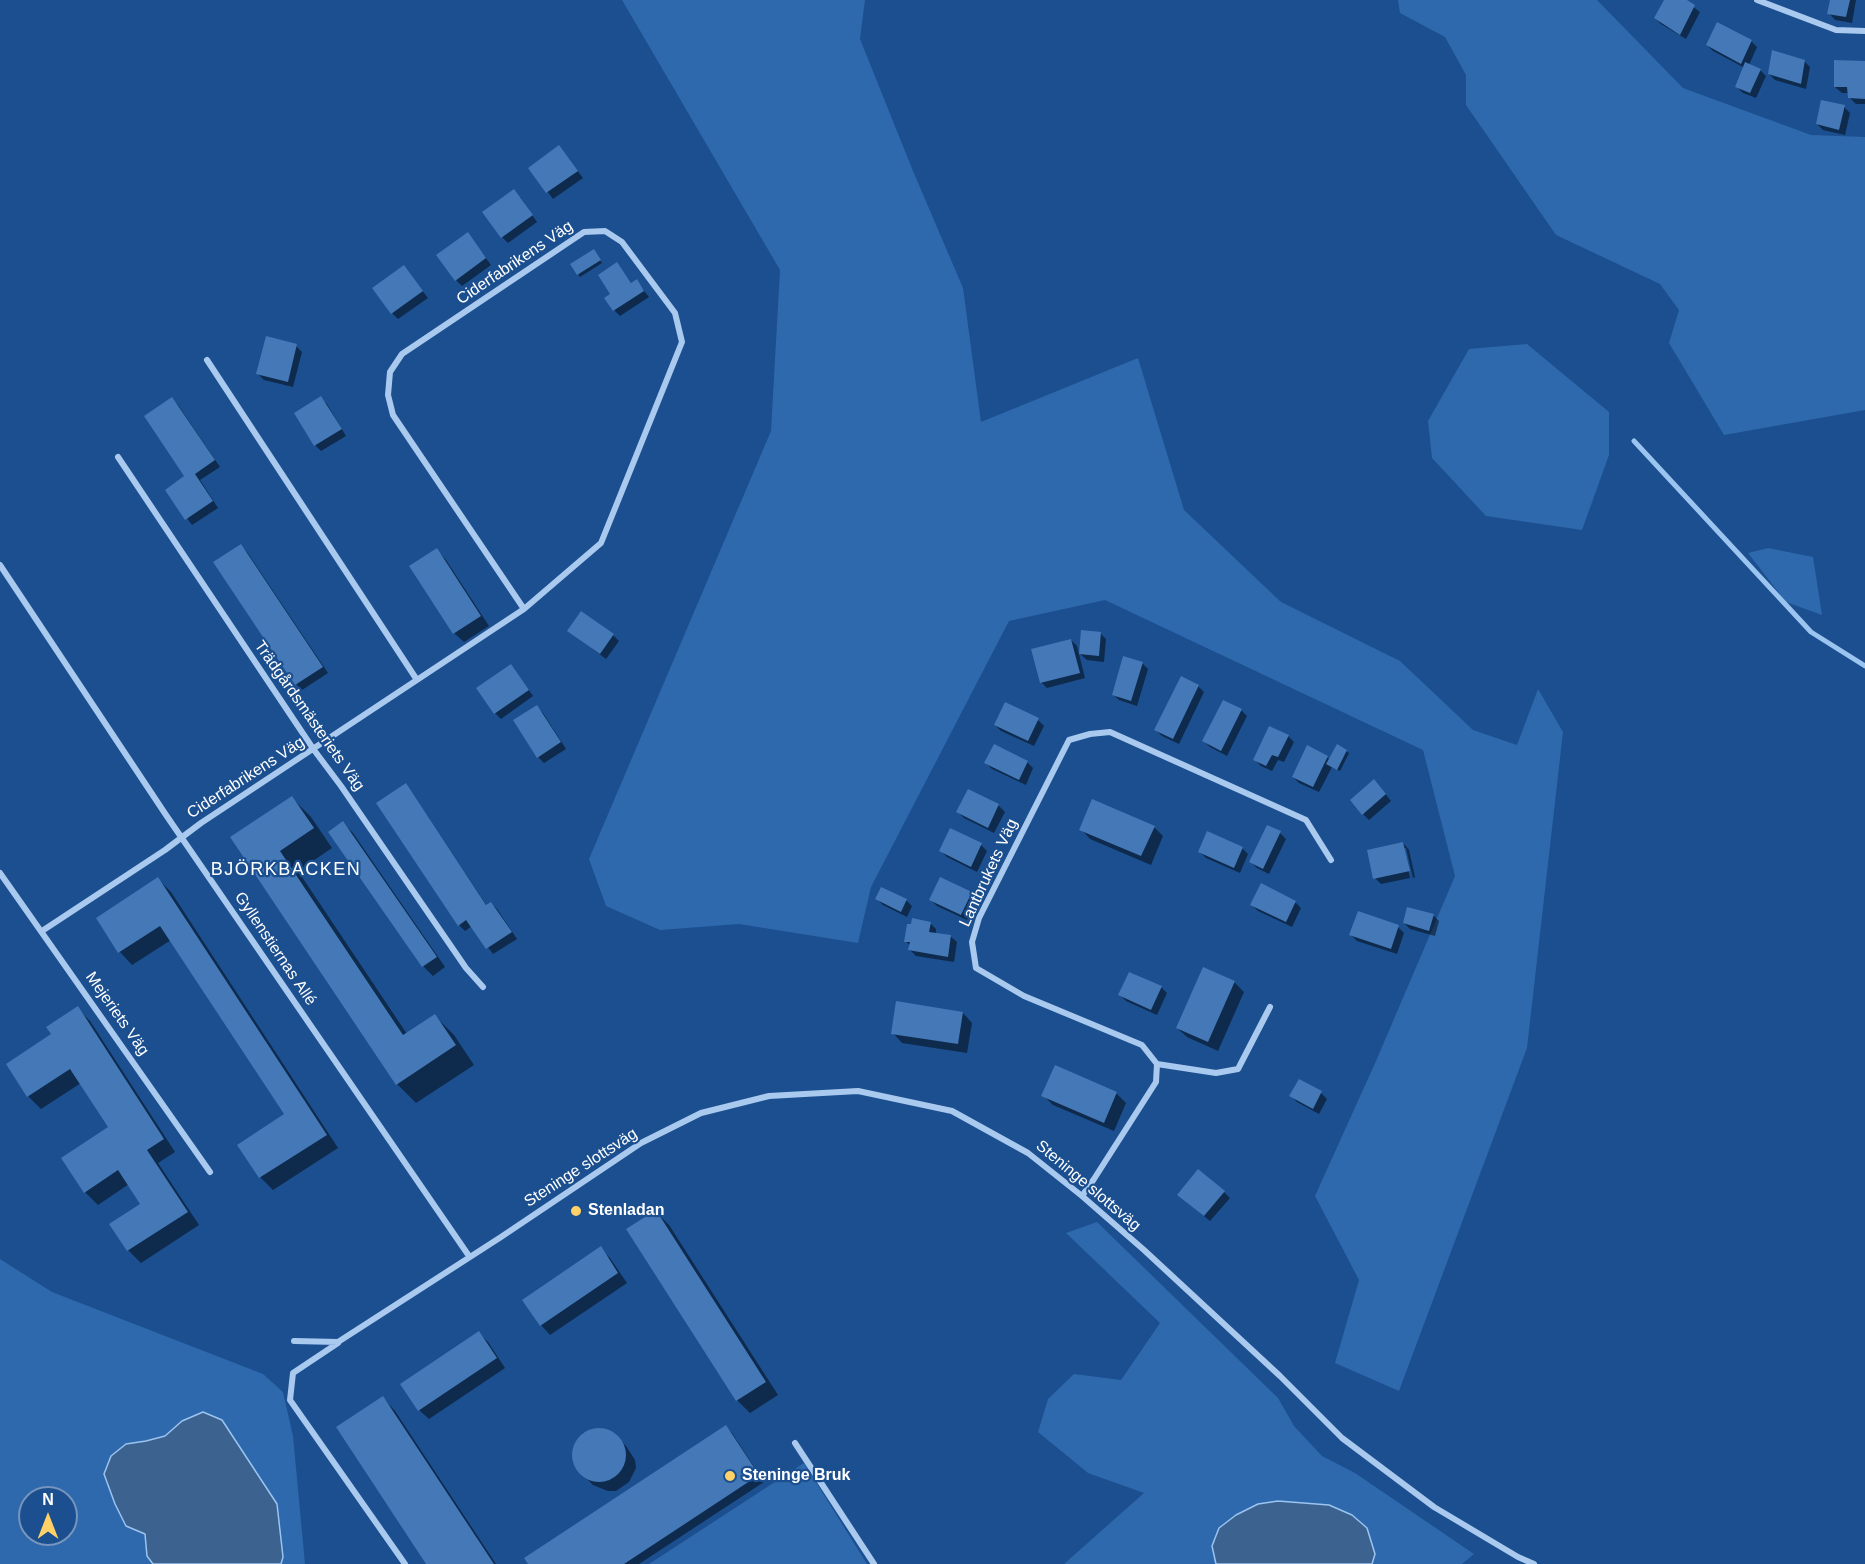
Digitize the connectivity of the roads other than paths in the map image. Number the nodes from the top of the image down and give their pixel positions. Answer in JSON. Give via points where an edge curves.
{"nodes":[{"id":1,"x":1757,"y":0,"type":"edge"},
{"id":2,"x":1865,"y":31,"type":"edge"},
{"id":3,"x":207,"y":360,"type":"dead end"},
{"id":4,"x":118,"y":457,"type":"dead end"},
{"id":5,"x":0,"y":565,"type":"edge"},
{"id":6,"x":524,"y":609,"type":"junction"},
{"id":7,"x":417,"y":680,"type":"junction"},
{"id":8,"x":314,"y":750,"type":"junction"},
{"id":9,"x":182,"y":837,"type":"junction"},
{"id":10,"x":1331,"y":860,"type":"dead end"},
{"id":11,"x":0,"y":873,"type":"edge"},
{"id":12,"x":42,"y":931,"type":"junction"},
{"id":13,"x":483,"y":987,"type":"dead end"},
{"id":14,"x":1270,"y":1007,"type":"dead end"},
{"id":15,"x":1157,"y":1064,"type":"junction"},
{"id":16,"x":210,"y":1172,"type":"dead end"},
{"id":17,"x":1082,"y":1196,"type":"junction"},
{"id":18,"x":469,"y":1257,"type":"junction"},
{"id":19,"x":294,"y":1341,"type":"dead end"},
{"id":20,"x":338,"y":1342,"type":"junction"},
{"id":21,"x":795,"y":1443,"type":"dead end"},
{"id":22,"x":405,"y":1564,"type":"edge"},
{"id":23,"x":874,"y":1564,"type":"edge"},
{"id":24,"x":1534,"y":1564,"type":"edge"}],
"edges":[{"from":1,"to":2,"type":"street","via":[[1836,30]]},
{"from":3,"to":7,"type":"street"},
{"from":4,"to":8,"type":"street","name":"Trädgårdsmästeriets Väg"},
{"from":5,"to":9,"type":"street","name":"Gyllenstiernas Allé"},
{"from":6,"to":6,"type":"street","name":"Ciderfabrikens Väg","via":[[601,543],[682,342],[675,313],[622,242],[605,231],[584,232],[402,354],[390,372],[387,395],[393,415]]},
{"from":6,"to":7,"type":"street","name":"Ciderfabrikens Väg"},
{"from":7,"to":8,"type":"street","name":"Ciderfabrikens Väg"},
{"from":8,"to":9,"type":"street","name":"Ciderfabrikens Väg"},
{"from":8,"to":13,"type":"street","name":"Trädgårdsmästeriets Väg"},
{"from":9,"to":12,"type":"street","name":"Ciderfabrikens Väg"},
{"from":9,"to":18,"type":"street","name":"Gyllenstiernas Allé"},
{"from":10,"to":15,"type":"street","name":"Lantbrukets Väg","via":[[1306,820],[1110,732],[1069,740],[979,918],[972,942],[976,968],[1024,996],[1142,1045]]},
{"from":11,"to":12,"type":"street","name":"Mejeriets Väg"},
{"from":12,"to":16,"type":"street","name":"Mejeriets Väg"},
{"from":14,"to":15,"type":"street","via":[[1238,1070],[1216,1073]]},
{"from":15,"to":17,"type":"street","via":[[1156,1082]]},
{"from":17,"to":18,"type":"street","name":"Steninge slottsväg","via":[[1028,1153],[952,1111],[858,1091],[769,1096],[701,1113],[641,1143]]},
{"from":17,"to":24,"type":"street","name":"Steninge slottsväg","via":[[1280,1376],[1342,1438],[1434,1507]]},
{"from":18,"to":20,"type":"street","name":"Steninge slottsväg"},
{"from":19,"to":20,"type":"street"},
{"from":20,"to":22,"type":"street","name":"Steninge slottsväg","via":[[293,1373],[290,1400]]},
{"from":21,"to":23,"type":"street"}]}
